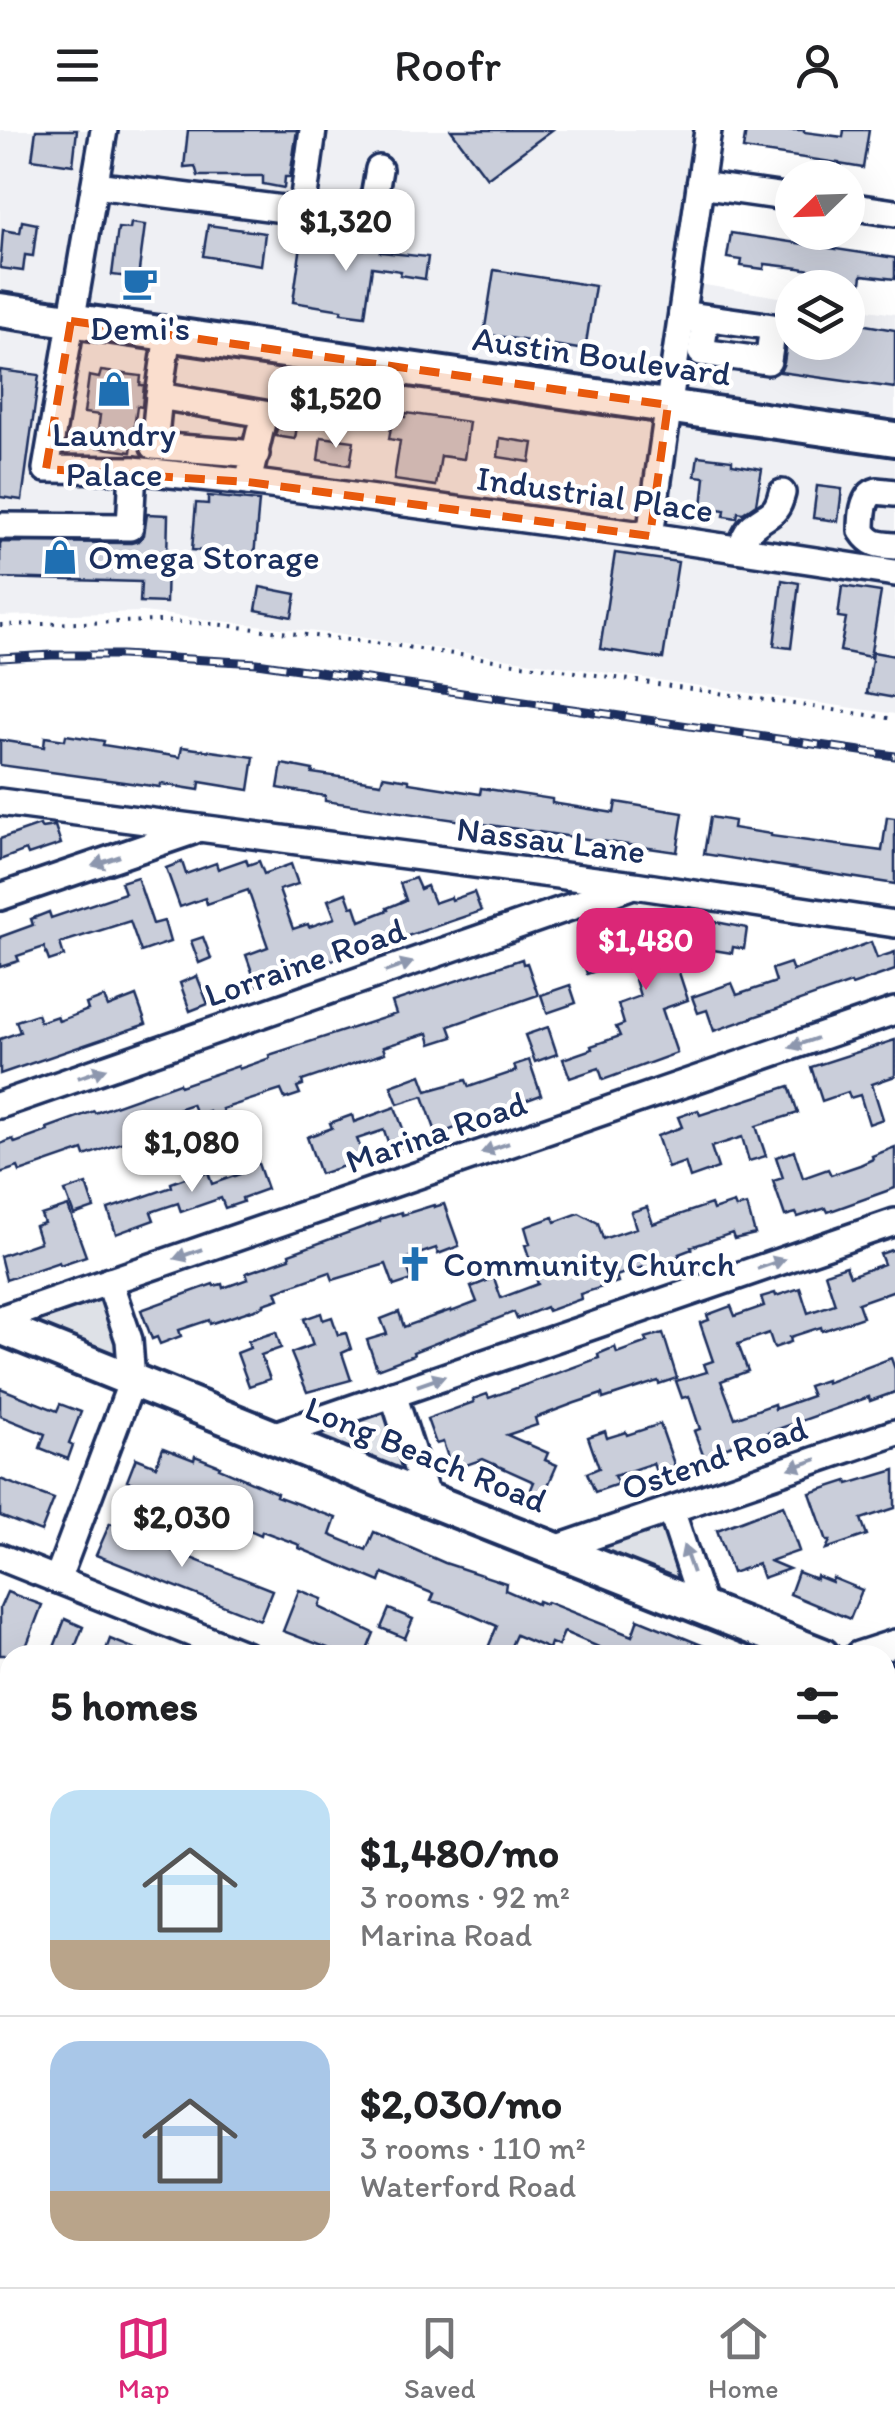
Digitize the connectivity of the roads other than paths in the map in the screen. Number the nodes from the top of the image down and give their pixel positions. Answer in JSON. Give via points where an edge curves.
{"nodes":[{"id":1,"x":104,"y":130,"type":"edge"},
{"id":2,"x":313,"y":130,"type":"edge"},
{"id":3,"x":708,"y":130,"type":"edge"},
{"id":4,"x":378,"y":169,"type":"dead end"},
{"id":5,"x":94,"y":184,"type":"junction"},
{"id":6,"x":700,"y":185,"type":"junction"},
{"id":7,"x":775,"y":196,"type":"edge"},
{"id":8,"x":865,"y":209,"type":"edge"},
{"id":9,"x":302,"y":211,"type":"junction"},
{"id":10,"x":895,"y":213,"type":"edge"},
{"id":11,"x":0,"y":310,"type":"edge"},
{"id":12,"x":71,"y":320,"type":"junction"},
{"id":13,"x":168,"y":334,"type":"junction"},
{"id":14,"x":159,"y":396,"type":"junction"},
{"id":15,"x":668,"y":405,"type":"junction"},
{"id":16,"x":895,"y":439,"type":"edge"},
{"id":17,"x":256,"y":454,"type":"junction"},
{"id":18,"x":133,"y":470,"type":"junction"},
{"id":19,"x":248,"y":482,"type":"junction"},
{"id":20,"x":782,"y":494,"type":"dead end"},
{"id":21,"x":895,"y":494,"type":"edge"},
{"id":22,"x":0,"y":526,"type":"edge"},
{"id":23,"x":650,"y":536,"type":"junction"},
{"id":24,"x":895,"y":546,"type":"edge"},
{"id":25,"x":740,"y":550,"type":"junction"},
{"id":26,"x":895,"y":573,"type":"edge"},
{"id":27,"x":0,"y":802,"type":"edge"},
{"id":28,"x":198,"y":829,"type":"junction"},
{"id":29,"x":634,"y":885,"type":"junction"},
{"id":30,"x":0,"y":897,"type":"edge"},
{"id":31,"x":895,"y":924,"type":"edge"},
{"id":32,"x":895,"y":1011,"type":"edge"},
{"id":33,"x":0,"y":1105,"type":"edge"},
{"id":34,"x":895,"y":1222,"type":"edge"},
{"id":35,"x":108,"y":1281,"type":"junction"},
{"id":36,"x":0,"y":1319,"type":"edge"},
{"id":37,"x":0,"y":1327,"type":"edge"},
{"id":38,"x":132,"y":1381,"type":"junction"},
{"id":39,"x":394,"y":1394,"type":"junction"},
{"id":40,"x":895,"y":1433,"type":"edge"},
{"id":41,"x":272,"y":1436,"type":"junction"},
{"id":42,"x":427,"y":1499,"type":"junction"},
{"id":43,"x":671,"y":1510,"type":"junction"},
{"id":44,"x":555,"y":1550,"type":"junction"},
{"id":45,"x":0,"y":1557,"type":"edge"},
{"id":46,"x":58,"y":1580,"type":"junction"},
{"id":47,"x":704,"y":1608,"type":"junction"},
{"id":48,"x":221,"y":1645,"type":"edge"},
{"id":49,"x":794,"y":1645,"type":"edge"}],
"edges":[{"from":1,"to":5,"type":"street"},
{"from":2,"to":9,"type":"street"},
{"from":3,"to":6,"type":"street"},
{"from":4,"to":9,"type":"street","via":[[371,216]]},
{"from":5,"to":9,"type":"street"},
{"from":5,"to":12,"type":"street"},
{"from":6,"to":7,"type":"street"},
{"from":6,"to":15,"type":"street","via":[[694,316]]},
{"from":8,"to":10,"type":"street"},
{"from":11,"to":12,"type":"main road","name":"Austin Boulevard"},
{"from":12,"to":13,"type":"main road","name":"Austin Boulevard"},
{"from":12,"to":18,"type":"street","name":"Industrial Place","via":[[46,469]]},
{"from":13,"to":14,"type":"street"},
{"from":13,"to":15,"type":"main road","name":"Austin Boulevard"},
{"from":14,"to":17,"type":"street","via":[[264,414]]},
{"from":14,"to":17,"type":"street","via":[[154,446]]},
{"from":15,"to":16,"type":"main road","name":"Austin Boulevard"},
{"from":15,"to":23,"type":"street"},
{"from":17,"to":19,"type":"street"},
{"from":18,"to":19,"type":"street","name":"Industrial Place"},
{"from":18,"to":22,"type":"street","via":[[130,527]]},
{"from":19,"to":23,"type":"street","name":"Industrial Place"},
{"from":20,"to":25,"type":"street","via":[[775,512],[753,526]]},
{"from":21,"to":24,"type":"street","via":[[870,495],[862,531],[877,545]]},
{"from":23,"to":25,"type":"street","name":"Industrial Place"},
{"from":25,"to":26,"type":"street","name":"Industrial Place"},
{"from":27,"to":28,"type":"street","name":"Nassau Lane"},
{"from":28,"to":29,"type":"street","name":"Nassau Lane"},
{"from":28,"to":30,"type":"street","one_way":true},
{"from":29,"to":31,"type":"street","name":"Nassau Lane"},
{"from":33,"to":29,"type":"street","name":"Lorraine Road","one_way":true},
{"from":32,"to":35,"type":"street","name":"Marina Road","one_way":true},
{"from":39,"to":34,"type":"street","one_way":true},
{"from":35,"to":36,"type":"street","name":"Marina Road"},
{"from":35,"to":38,"type":"street","via":[[129,1340]]},
{"from":37,"to":38,"type":"main road","name":"Long Beach Road"},
{"from":38,"to":41,"type":"main road","name":"Long Beach Road"},
{"from":38,"to":46,"type":"street"},
{"from":39,"to":41,"type":"street"},
{"from":39,"to":42,"type":"street"},
{"from":40,"to":43,"type":"street","name":"Ostend Road","one_way":true},
{"from":41,"to":42,"type":"main road","name":"Long Beach Road"},
{"from":42,"to":44,"type":"main road","name":"Long Beach Road"},
{"from":43,"to":44,"type":"street","name":"Ostend Road"},
{"from":47,"to":43,"type":"street","one_way":true},
{"from":44,"to":47,"type":"main road","name":"Long Beach Road"},
{"from":45,"to":46,"type":"street"},
{"from":46,"to":48,"type":"street"},
{"from":47,"to":49,"type":"main road","name":"Long Beach Road"}]}
